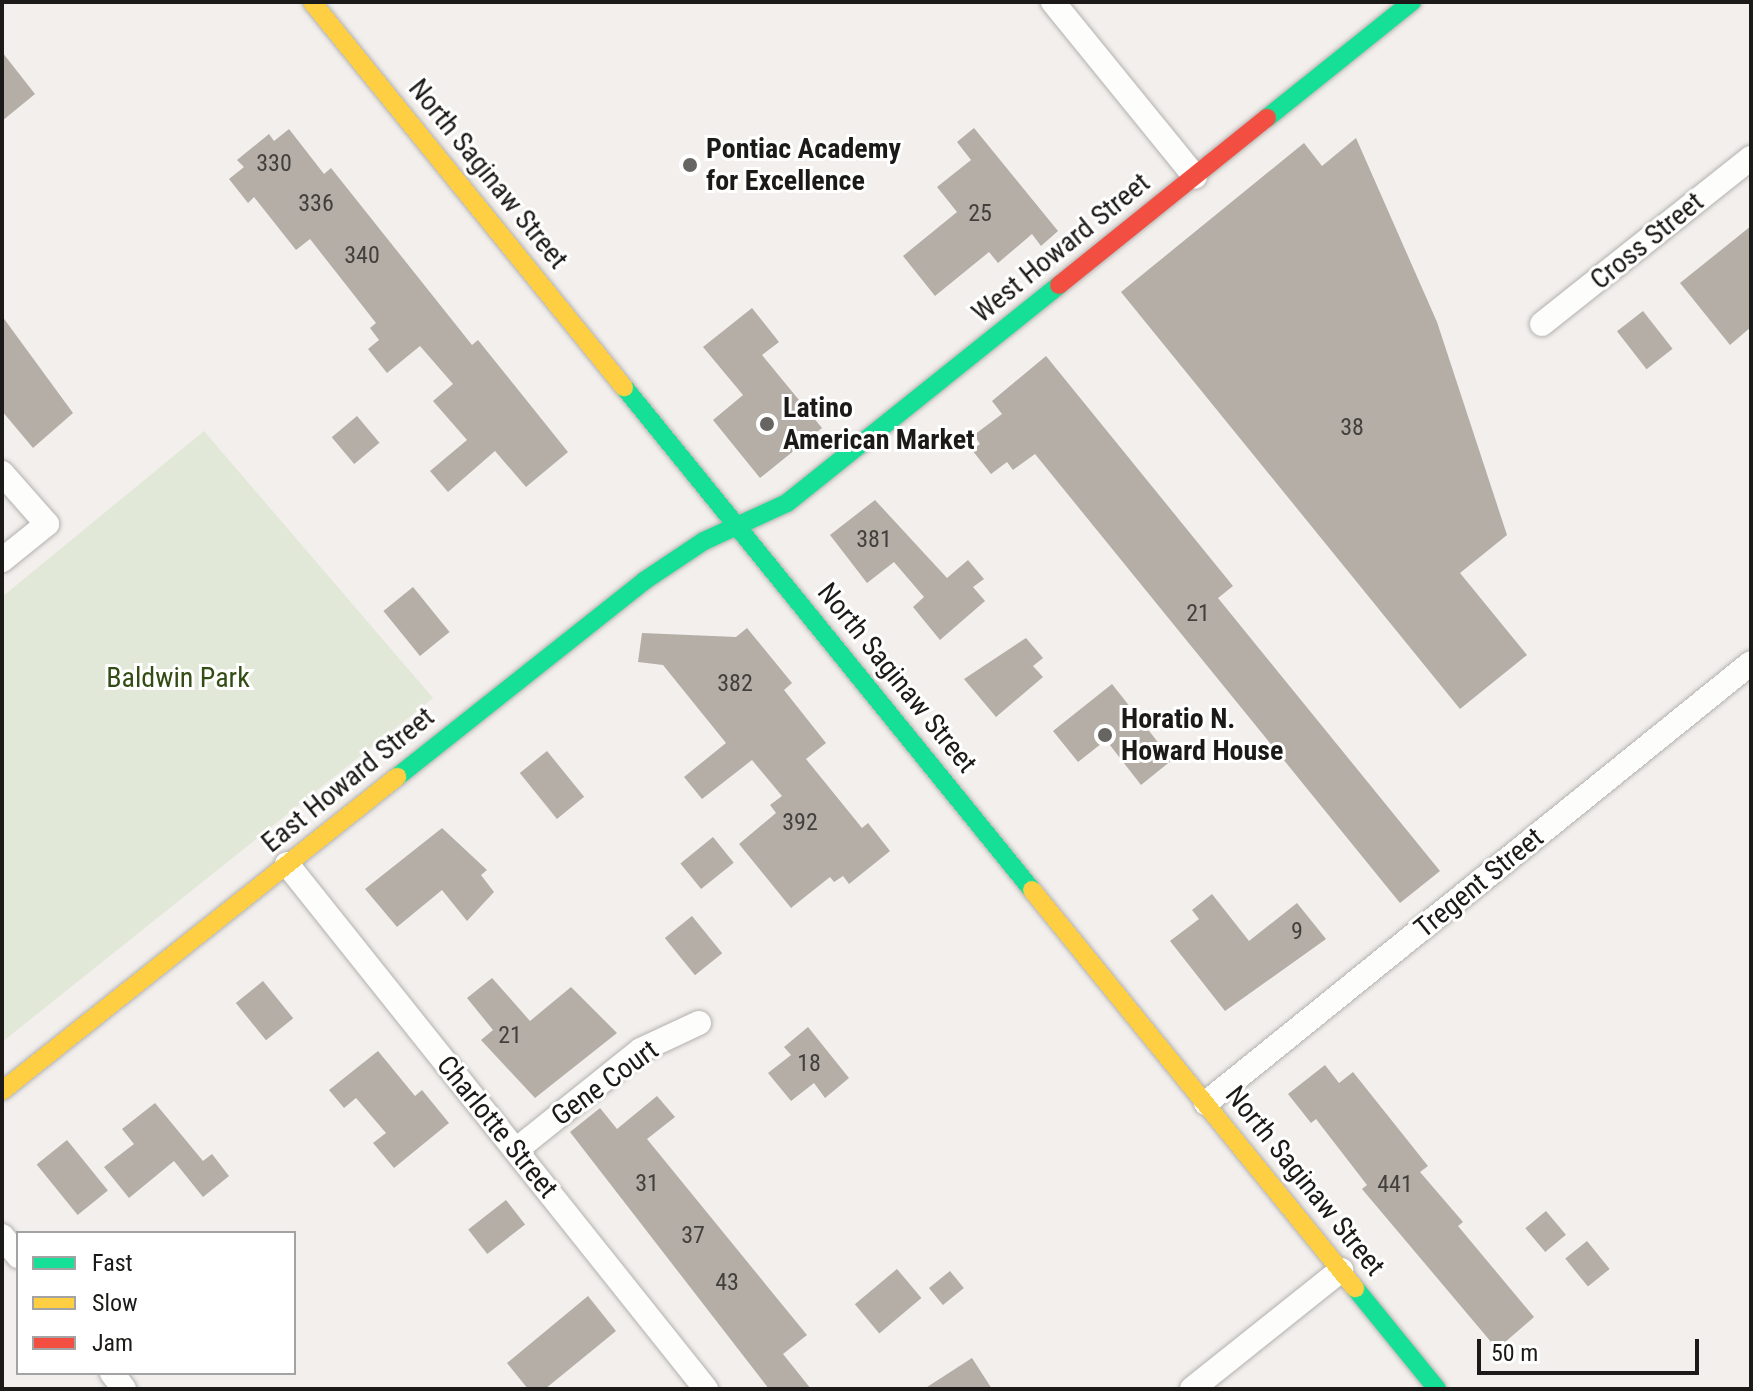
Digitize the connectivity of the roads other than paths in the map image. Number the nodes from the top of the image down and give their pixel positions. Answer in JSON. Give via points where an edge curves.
{"nodes":[{"id":1,"x":312,"y":2,"type":"edge"},
{"id":2,"x":1053,"y":2,"type":"edge"},
{"id":3,"x":1412,"y":2,"type":"edge"},
{"id":4,"x":1751,"y":158,"type":"edge"},
{"id":5,"x":1195,"y":177,"type":"junction"},
{"id":6,"x":1542,"y":324,"type":"dead end"},
{"id":7,"x":2,"y":473,"type":"edge"},
{"id":8,"x":738,"y":526,"type":"junction"},
{"id":9,"x":2,"y":560,"type":"edge"},
{"id":10,"x":1751,"y":663,"type":"edge"},
{"id":11,"x":287,"y":864,"type":"junction"},
{"id":12,"x":699,"y":1023,"type":"dead end"},
{"id":13,"x":2,"y":1091,"type":"edge"},
{"id":14,"x":1206,"y":1103,"type":"junction"},
{"id":15,"x":516,"y":1150,"type":"junction"},
{"id":16,"x":2,"y":1236,"type":"edge"},
{"id":17,"x":16,"y":1254,"type":"edge"},
{"id":18,"x":1341,"y":1270,"type":"junction"},
{"id":19,"x":706,"y":1389,"type":"edge"},
{"id":20,"x":1192,"y":1389,"type":"edge"},
{"id":21,"x":1437,"y":1389,"type":"edge"}],
"edges":[{"from":1,"to":8,"type":"street","name":"North Saginaw Street"},
{"from":2,"to":5,"type":"street"},
{"from":3,"to":5,"type":"street","name":"West Howard Street"},
{"from":4,"to":6,"type":"street","name":"Cross Street"},
{"from":5,"to":8,"type":"street","name":"West Howard Street","via":[[783,506]]},
{"from":7,"to":9,"type":"street","via":[[47,524]]},
{"from":8,"to":11,"type":"street","name":"East Howard Street","via":[[697,545],[609,607]]},
{"from":8,"to":14,"type":"street","name":"North Saginaw Street"},
{"from":10,"to":14,"type":"street","name":"Tregent Street"},
{"from":11,"to":13,"type":"street","name":"East Howard Street"},
{"from":11,"to":15,"type":"street","name":"Charlotte Street"},
{"from":12,"to":15,"type":"street","name":"Gene Court","via":[[641,1050]]},
{"from":14,"to":18,"type":"street","name":"North Saginaw Street"},
{"from":15,"to":19,"type":"street","name":"Charlotte Street"},
{"from":16,"to":17,"type":"street"},
{"from":18,"to":20,"type":"street"},
{"from":18,"to":21,"type":"street","name":"North Saginaw Street"}]}
